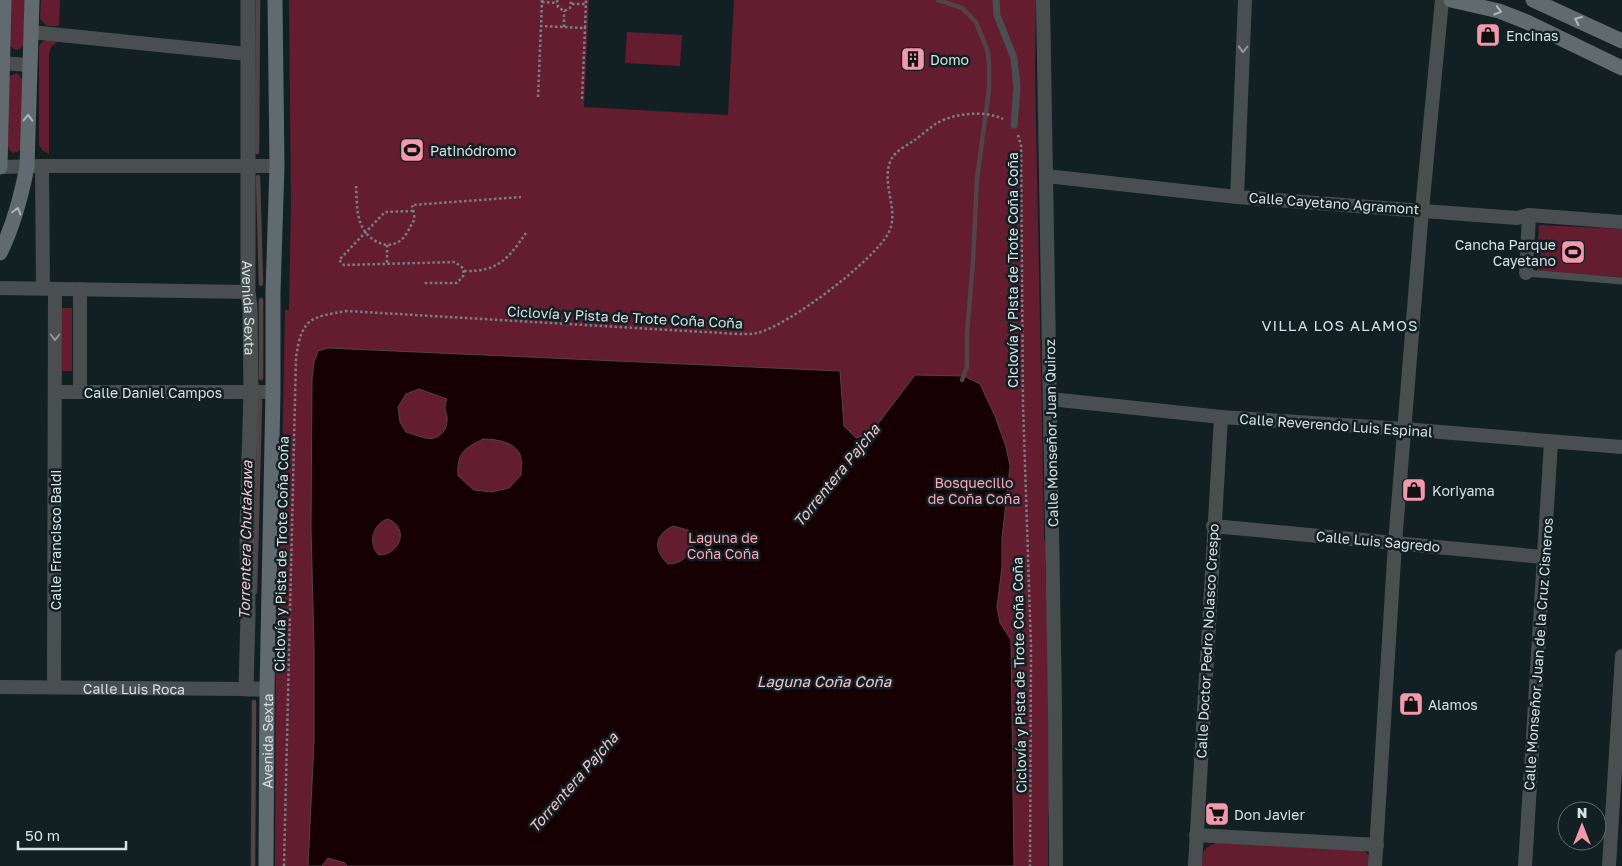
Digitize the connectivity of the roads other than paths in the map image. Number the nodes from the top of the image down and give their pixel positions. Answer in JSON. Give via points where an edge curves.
{"nodes":[{"id":1,"x":4,"y":0,"type":"edge"},
{"id":2,"x":32,"y":0,"type":"edge"},
{"id":3,"x":248,"y":0,"type":"edge"},
{"id":4,"x":275,"y":0,"type":"edge"},
{"id":5,"x":996,"y":0,"type":"edge"},
{"id":6,"x":1043,"y":0,"type":"edge"},
{"id":7,"x":1245,"y":0,"type":"edge"},
{"id":8,"x":1442,"y":0,"type":"edge"},
{"id":9,"x":1451,"y":0,"type":"edge"},
{"id":10,"x":1538,"y":1,"type":"edge"},
{"id":11,"x":31,"y":32,"type":"junction"},
{"id":12,"x":1622,"y":40,"type":"edge"},
{"id":13,"x":248,"y":54,"type":"junction"},
{"id":14,"x":1,"y":64,"type":"edge"},
{"id":15,"x":30,"y":65,"type":"junction"},
{"id":16,"x":1622,"y":68,"type":"edge"},
{"id":17,"x":1014,"y":125,"type":"road end"},
{"id":18,"x":42,"y":166,"type":"junction"},
{"id":19,"x":260,"y":166,"type":"junction"},
{"id":20,"x":0,"y":167,"type":"edge"},
{"id":21,"x":27,"y":167,"type":"junction"},
{"id":22,"x":1046,"y":176,"type":"junction"},
{"id":23,"x":1237,"y":197,"type":"junction"},
{"id":24,"x":1422,"y":210,"type":"junction"},
{"id":25,"x":1529,"y":216,"type":"junction"},
{"id":26,"x":1622,"y":222,"type":"edge"},
{"id":27,"x":0,"y":253,"type":"edge"},
{"id":28,"x":1526,"y":273,"type":"joint"},
{"id":29,"x":1622,"y":281,"type":"edge"},
{"id":30,"x":0,"y":288,"type":"edge"},
{"id":31,"x":49,"y":289,"type":"junction"},
{"id":32,"x":80,"y":289,"type":"junction"},
{"id":33,"x":248,"y":292,"type":"junction"},
{"id":34,"x":55,"y":392,"type":"junction"},
{"id":35,"x":80,"y":392,"type":"junction"},
{"id":36,"x":261,"y":392,"type":"junction"},
{"id":37,"x":1050,"y":399,"type":"junction"},
{"id":38,"x":1221,"y":417,"type":"junction"},
{"id":39,"x":1404,"y":429,"type":"junction"},
{"id":40,"x":1551,"y":442,"type":"junction"},
{"id":41,"x":1622,"y":447,"type":"edge"},
{"id":42,"x":1213,"y":526,"type":"junction"},
{"id":43,"x":1396,"y":543,"type":"junction"},
{"id":44,"x":1543,"y":557,"type":"junction"},
{"id":45,"x":257,"y":615,"type":"junction"},
{"id":46,"x":1622,"y":656,"type":"edge"},
{"id":47,"x":0,"y":687,"type":"edge"},
{"id":48,"x":54,"y":688,"type":"junction"},
{"id":49,"x":246,"y":689,"type":"junction"},
{"id":50,"x":268,"y":689,"type":"junction"},
{"id":51,"x":1196,"y":835,"type":"junction"},
{"id":52,"x":1377,"y":845,"type":"junction"},
{"id":53,"x":266,"y":866,"type":"edge"},
{"id":54,"x":1056,"y":866,"type":"edge"},
{"id":55,"x":1195,"y":866,"type":"edge"},
{"id":56,"x":1375,"y":866,"type":"edge"},
{"id":57,"x":1525,"y":866,"type":"edge"},
{"id":58,"x":1609,"y":866,"type":"edge"}],
"edges":[{"from":1,"to":14,"type":"main road"},
{"from":2,"to":11,"type":"main road"},
{"from":3,"to":13,"type":"street","name":"Avenida Sexta"},
{"from":4,"to":19,"type":"main road","name":"Avenida Sexta"},
{"from":5,"to":17,"type":"lane","via":[[997,15],[1014,58],[1017,87]]},
{"from":6,"to":22,"type":"street","name":"Calle Monseñor Juan Quiroz"},
{"from":7,"to":23,"type":"street","one_way":true},
{"from":8,"to":24,"type":"street"},
{"from":9,"to":16,"type":"main road","one_way":true,"via":[[1499,11],[1527,22]]},
{"from":12,"to":10,"type":"main road","one_way":true},
{"from":11,"to":13,"type":"street"},
{"from":11,"to":15,"type":"main road"},
{"from":13,"to":19,"type":"street","name":"Avenida Sexta"},
{"from":14,"to":15,"type":"street"},
{"from":14,"to":20,"type":"main road"},
{"from":21,"to":15,"type":"main road","one_way":true},
{"from":18,"to":19,"type":"street"},
{"from":18,"to":21,"type":"street"},
{"from":18,"to":31,"type":"street","name":"Calle Francisco Baldi"},
{"from":19,"to":33,"type":"street","name":"Avenida Sexta"},
{"from":19,"to":36,"type":"main road","name":"Avenida Sexta","via":[[273,292]]},
{"from":20,"to":21,"type":"street"},
{"from":27,"to":21,"type":"main road","one_way":true,"via":[[14,221]]},
{"from":22,"to":23,"type":"street","name":"Calle Cayetano Agramont"},
{"from":22,"to":37,"type":"street","name":"Calle Monseñor Juan Quiroz"},
{"from":23,"to":24,"type":"street","name":"Calle Cayetano Agramont"},
{"from":24,"to":25,"type":"street","name":"Calle Cayetano Agramont","via":[[1518,218]]},
{"from":24,"to":39,"type":"street"},
{"from":25,"to":26,"type":"street","name":"Calle Cayetano Agramont"},
{"from":25,"to":28,"type":"street"},
{"from":28,"to":29,"type":"lane"},
{"from":30,"to":31,"type":"street"},
{"from":31,"to":32,"type":"street"},
{"from":31,"to":34,"type":"street","name":"Calle Francisco Baldi","one_way":true},
{"from":32,"to":33,"type":"street"},
{"from":32,"to":35,"type":"street"},
{"from":33,"to":36,"type":"street","name":"Avenida Sexta"},
{"from":34,"to":35,"type":"street","name":"Calle Daniel Campos"},
{"from":34,"to":48,"type":"street","name":"Calle Francisco Baldi"},
{"from":35,"to":36,"type":"street","name":"Calle Daniel Campos"},
{"from":36,"to":45,"type":"main road","name":"Avenida Sexta"},
{"from":36,"to":45,"type":"street","name":"Avenida Sexta","via":[[247,527]]},
{"from":37,"to":38,"type":"street","name":"Calle Reverendo Luis Espinal"},
{"from":37,"to":54,"type":"street","name":"Calle Monseñor Juan Quiroz"},
{"from":38,"to":39,"type":"street","name":"Calle Reverendo Luis Espinal"},
{"from":38,"to":42,"type":"street","name":"Calle Doctor Pedro Nolasco Crespo"},
{"from":39,"to":40,"type":"street","name":"Calle Reverendo Luis Espinal"},
{"from":39,"to":43,"type":"street"},
{"from":40,"to":41,"type":"street","name":"Calle Reverendo Luis Espinal"},
{"from":40,"to":44,"type":"street","name":"Calle Monseñor Juan de la Cruz Cisneros"},
{"from":42,"to":43,"type":"street","name":"Calle Luis Sagredo"},
{"from":42,"to":51,"type":"street","name":"Calle Doctor Pedro Nolasco Crespo"},
{"from":43,"to":44,"type":"street","name":"Calle Luis Sagredo"},
{"from":43,"to":52,"type":"street"},
{"from":44,"to":57,"type":"street","name":"Calle Monseñor Juan de la Cruz Cisneros"},
{"from":45,"to":49,"type":"street","name":"Avenida Sexta"},
{"from":45,"to":50,"type":"main road","name":"Avenida Sexta"},
{"from":46,"to":58,"type":"street"},
{"from":47,"to":48,"type":"street","name":"Calle Luis Roca"},
{"from":48,"to":49,"type":"street","name":"Calle Luis Roca"},
{"from":49,"to":50,"type":"street","name":"Calle Luis Roca"},
{"from":50,"to":53,"type":"main road","name":"Avenida Sexta"},
{"from":51,"to":52,"type":"street"},
{"from":51,"to":55,"type":"street","name":"Calle Doctor Pedro Nolasco Crespo"},
{"from":52,"to":56,"type":"street"}]}
